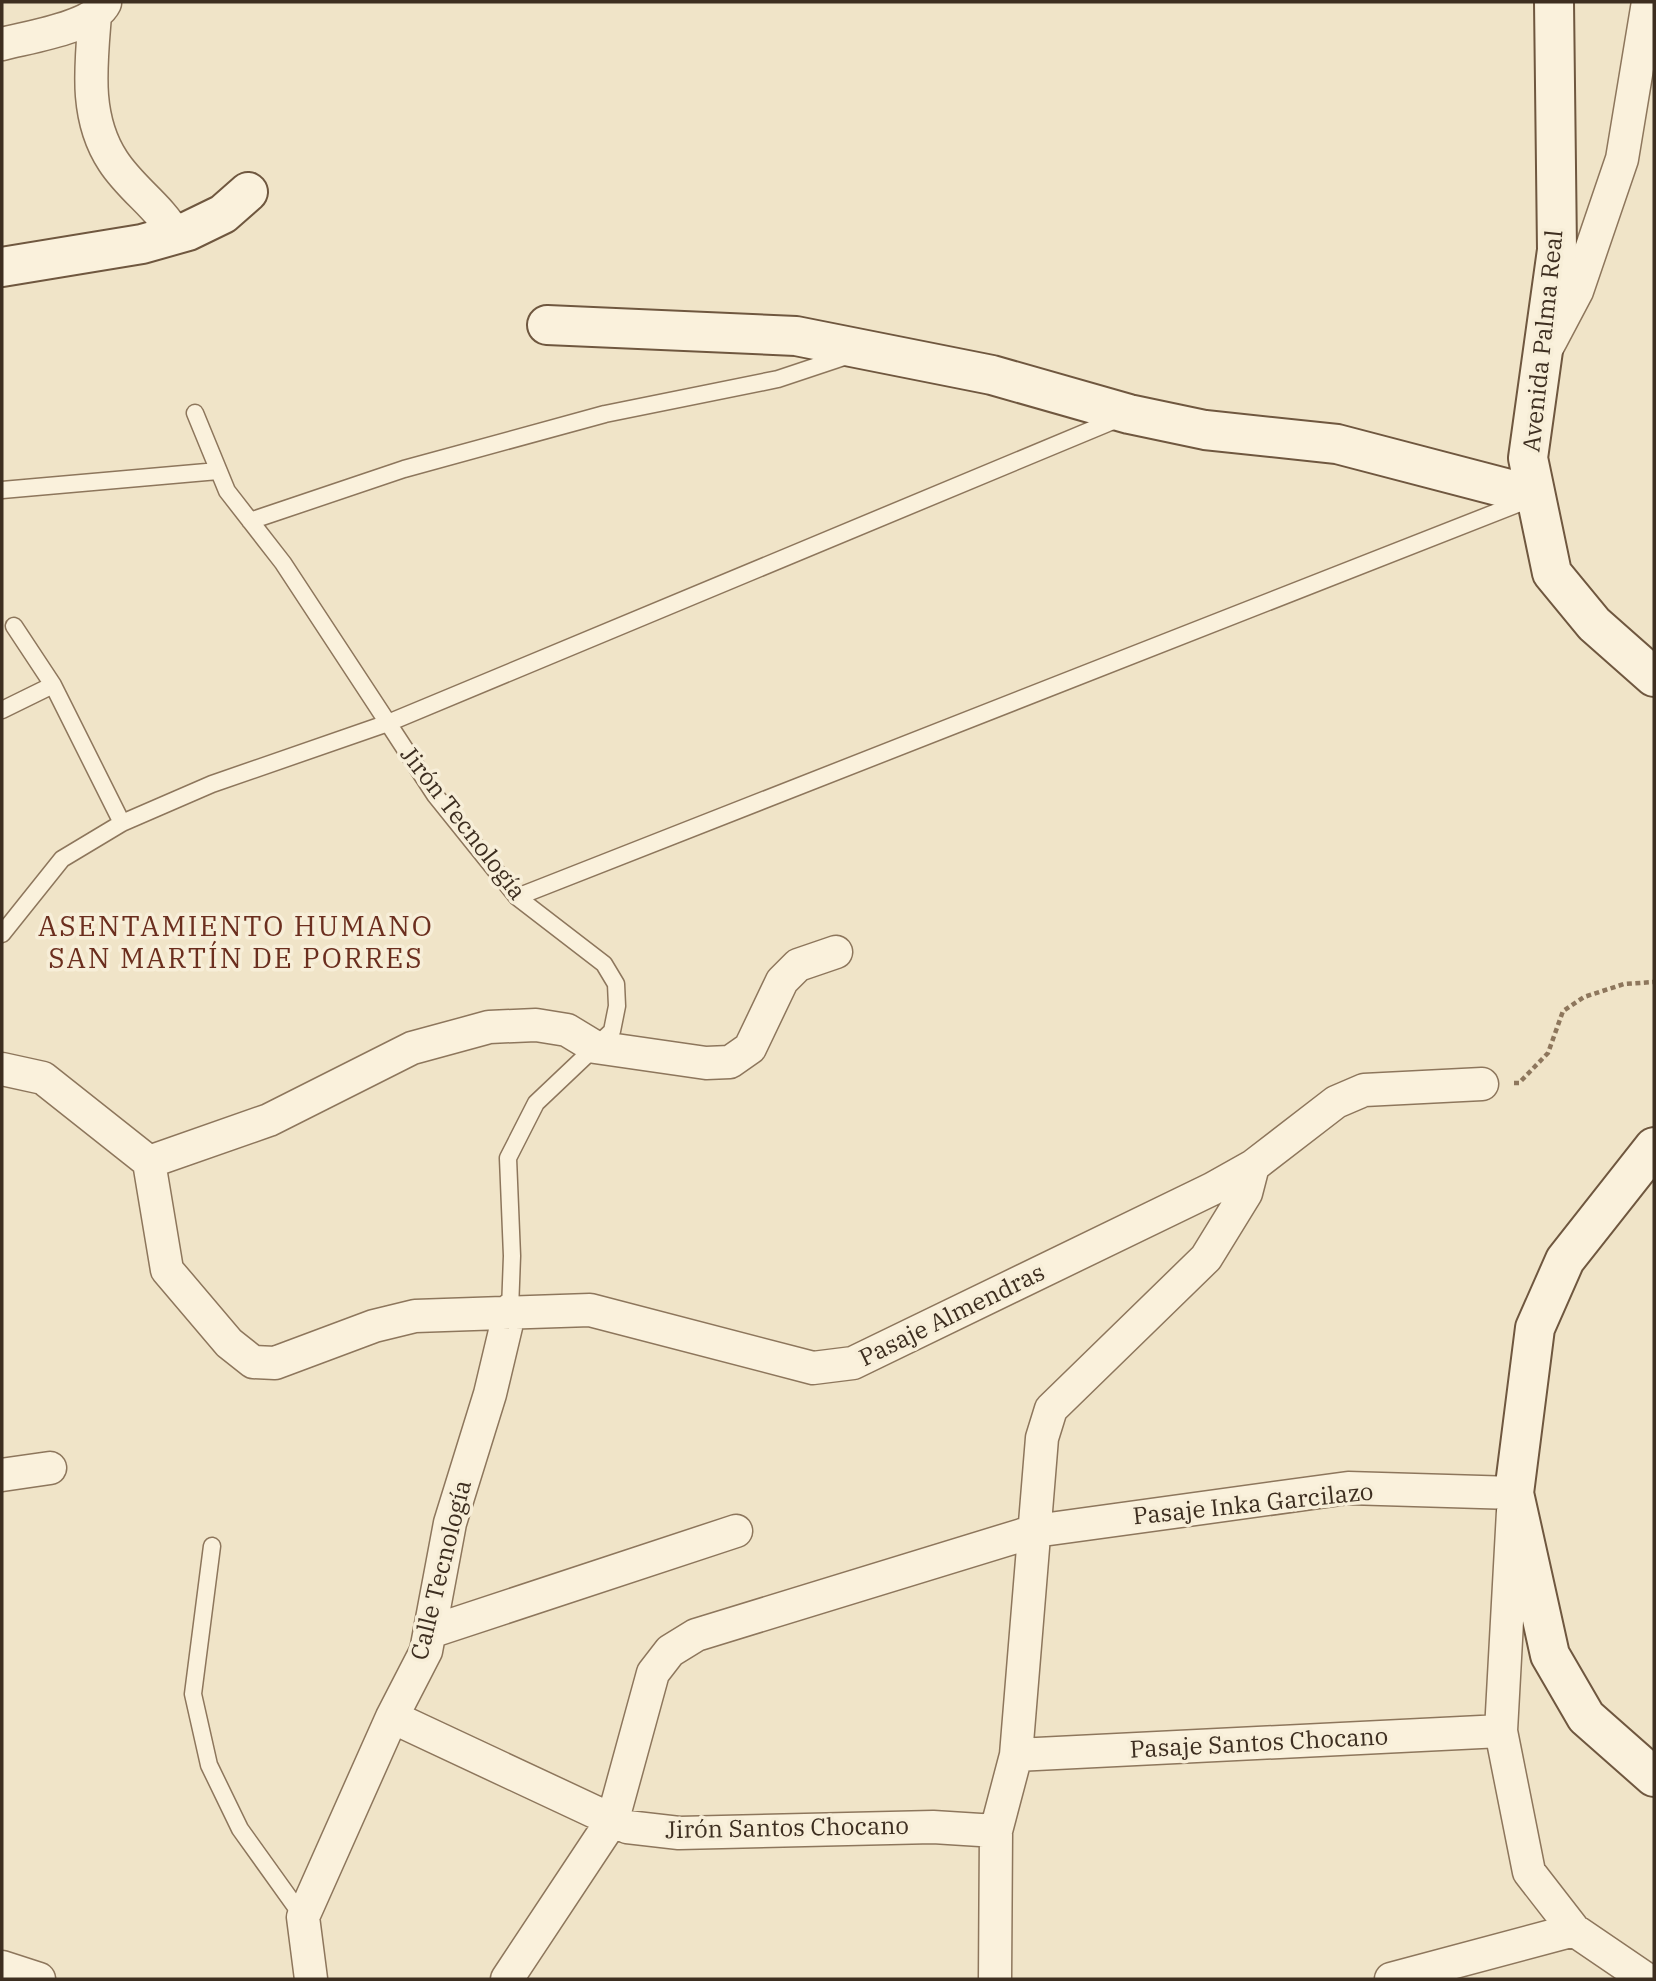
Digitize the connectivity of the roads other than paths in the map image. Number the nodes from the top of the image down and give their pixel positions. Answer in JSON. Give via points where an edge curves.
{"nodes":[{"id":1,"x":1554,"y":2,"type":"edge"},
{"id":2,"x":1648,"y":2,"type":"edge"},
{"id":3,"x":100,"y":8,"type":"edge"},
{"id":4,"x":2,"y":44,"type":"edge"},
{"id":5,"x":248,"y":192,"type":"dead end"},
{"id":6,"x":176,"y":234,"type":"junction"},
{"id":7,"x":2,"y":267,"type":"edge"},
{"id":8,"x":547,"y":325,"type":"dead end"},
{"id":9,"x":865,"y":350,"type":"junction"},
{"id":10,"x":1539,"y":363,"type":"junction"},
{"id":11,"x":195,"y":413,"type":"dead end"},
{"id":12,"x":1129,"y":414,"type":"junction"},
{"id":13,"x":219,"y":471,"type":"junction"},
{"id":14,"x":2,"y":490,"type":"edge"},
{"id":15,"x":1536,"y":496,"type":"junction"},
{"id":16,"x":250,"y":521,"type":"junction"},
{"id":17,"x":14,"y":626,"type":"dead end"},
{"id":18,"x":1654,"y":677,"type":"edge"},
{"id":19,"x":52,"y":685,"type":"junction"},
{"id":20,"x":2,"y":710,"type":"edge"},
{"id":21,"x":387,"y":723,"type":"junction"},
{"id":22,"x":122,"y":823,"type":"junction"},
{"id":23,"x":517,"y":897,"type":"junction"},
{"id":24,"x":2,"y":934,"type":"edge"},
{"id":25,"x":836,"y":952,"type":"dead end"},
{"id":26,"x":595,"y":1047,"type":"junction"},
{"id":27,"x":2,"y":1069,"type":"edge"},
{"id":28,"x":1482,"y":1084,"type":"road end"},
{"id":29,"x":1654,"y":1147,"type":"edge"},
{"id":30,"x":149,"y":1162,"type":"junction"},
{"id":31,"x":1252,"y":1166,"type":"junction"},
{"id":32,"x":510,"y":1310,"type":"junction"},
{"id":33,"x":50,"y":1468,"type":"dead end"},
{"id":34,"x":2,"y":1475,"type":"edge"},
{"id":35,"x":1514,"y":1493,"type":"junction"},
{"id":36,"x":736,"y":1531,"type":"dead end"},
{"id":37,"x":1035,"y":1531,"type":"junction"},
{"id":38,"x":212,"y":1546,"type":"dead end"},
{"id":39,"x":430,"y":1632,"type":"junction"},
{"id":40,"x":392,"y":1717,"type":"junction"},
{"id":41,"x":1501,"y":1731,"type":"junction"},
{"id":42,"x":1016,"y":1755,"type":"junction"},
{"id":43,"x":1654,"y":1777,"type":"edge"},
{"id":44,"x":613,"y":1819,"type":"junction"},
{"id":45,"x":996,"y":1831,"type":"junction"},
{"id":46,"x":303,"y":1917,"type":"junction"},
{"id":47,"x":1574,"y":1930,"type":"junction"},
{"id":48,"x":2,"y":1967,"type":"edge"},
{"id":49,"x":39,"y":1979,"type":"edge"},
{"id":50,"x":311,"y":1979,"type":"edge"},
{"id":51,"x":507,"y":1979,"type":"edge"},
{"id":52,"x":995,"y":1979,"type":"edge"},
{"id":53,"x":1391,"y":1979,"type":"edge"},
{"id":54,"x":1646,"y":1979,"type":"edge"}],
"edges":[{"from":1,"to":10,"type":"main road","name":"Avenida Palma Real","via":[[1557,250]]},
{"from":2,"to":10,"type":"street","via":[[1622,159],[1577,291]]},
{"from":3,"to":4,"type":"street","via":[[78,24]]},
{"from":3,"to":6,"type":"street","via":[[91,99],[96,128],[113,161],[163,213]]},
{"from":5,"to":6,"type":"main road","via":[[223,214]]},
{"from":6,"to":7,"type":"main road"},
{"from":8,"to":9,"type":"main road","via":[[796,336]]},
{"from":9,"to":12,"type":"main road","via":[[992,375]]},
{"from":9,"to":16,"type":"lane","via":[[778,379],[605,414],[404,469]]},
{"from":10,"to":15,"type":"main road","name":"Avenida Palma Real","via":[[1528,458]]},
{"from":11,"to":13,"type":"lane","name":"Jirón Tecnología"},
{"from":12,"to":15,"type":"main road","via":[[1205,430],[1337,444]]},
{"from":12,"to":21,"type":"lane"},
{"from":13,"to":14,"type":"lane"},
{"from":13,"to":16,"type":"lane","name":"Jirón Tecnología","via":[[227,491]]},
{"from":15,"to":18,"type":"main road","name":"Avenida Palma Real","via":[[1552,573],[1594,624]]},
{"from":15,"to":23,"type":"lane"},
{"from":16,"to":21,"type":"lane","name":"Jirón Tecnología","via":[[283,563]]},
{"from":17,"to":19,"type":"lane"},
{"from":19,"to":20,"type":"lane"},
{"from":19,"to":22,"type":"lane"},
{"from":21,"to":22,"type":"lane","via":[[212,784]]},
{"from":21,"to":23,"type":"lane","name":"Jirón Tecnología","via":[[435,795]]},
{"from":22,"to":24,"type":"lane","via":[[62,859]]},
{"from":23,"to":26,"type":"lane","name":"Jirón Tecnología","via":[[604,964],[617,984],[612,1031]]},
{"from":25,"to":26,"type":"street","via":[[798,965],[782,981],[750,1048],[730,1062],[706,1063]]},
{"from":26,"to":30,"type":"street","via":[[567,1030],[536,1025],[489,1027],[412,1048],[269,1120]]},
{"from":26,"to":32,"type":"lane","name":"Jirón Tecnología","via":[[536,1103],[508,1158]]},
{"from":27,"to":30,"type":"street","via":[[43,1078]]},
{"from":28,"to":31,"type":"street","name":"Pasaje Almendras","via":[[1364,1090],[1336,1102]]},
{"from":29,"to":35,"type":"main road","via":[[1564,1260],[1535,1328]]},
{"from":30,"to":32,"type":"street","via":[[167,1270],[229,1343],[253,1362],[275,1363],[374,1325],[415,1316]]},
{"from":31,"to":32,"type":"street","name":"Pasaje Almendras","via":[[853,1363],[813,1368],[590,1310]]},
{"from":31,"to":37,"type":"street","via":[[1247,1193],[1206,1258],[1051,1409],[1042,1438]]},
{"from":32,"to":39,"type":"street","name":"Calle Tecnología","via":[[491,1394],[450,1523]]},
{"from":33,"to":34,"type":"street"},
{"from":35,"to":37,"type":"street","name":"Pasaje Inka Garcilazo","via":[[1348,1488]]},
{"from":35,"to":41,"type":"street"},
{"from":35,"to":43,"type":"main road","via":[[1550,1655],[1586,1717]]},
{"from":36,"to":39,"type":"street"},
{"from":37,"to":42,"type":"street"},
{"from":37,"to":44,"type":"street","name":"Pasaje Inka Garcilazo","via":[[696,1635],[670,1651],[653,1673]]},
{"from":38,"to":46,"type":"lane","via":[[193,1694],[209,1765],[240,1829]]},
{"from":39,"to":40,"type":"street","name":"Calle Tecnología","via":[[426,1651]]},
{"from":40,"to":44,"type":"street","name":"Jirón Santos Chocano"},
{"from":40,"to":46,"type":"street","name":"Calle Tecnología"},
{"from":41,"to":42,"type":"street","name":"Pasaje Santos Chocano"},
{"from":41,"to":47,"type":"street","via":[[1529,1872]]},
{"from":42,"to":45,"type":"street"},
{"from":44,"to":45,"type":"street","name":"Jirón Santos Chocano","via":[[627,1826],[680,1833],[933,1826]]},
{"from":44,"to":51,"type":"street","name":"Pasaje Inka Garcilazo"},
{"from":45,"to":52,"type":"street"},
{"from":46,"to":50,"type":"street"},
{"from":47,"to":53,"type":"street"},
{"from":47,"to":54,"type":"street"},
{"from":48,"to":49,"type":"street"}]}
